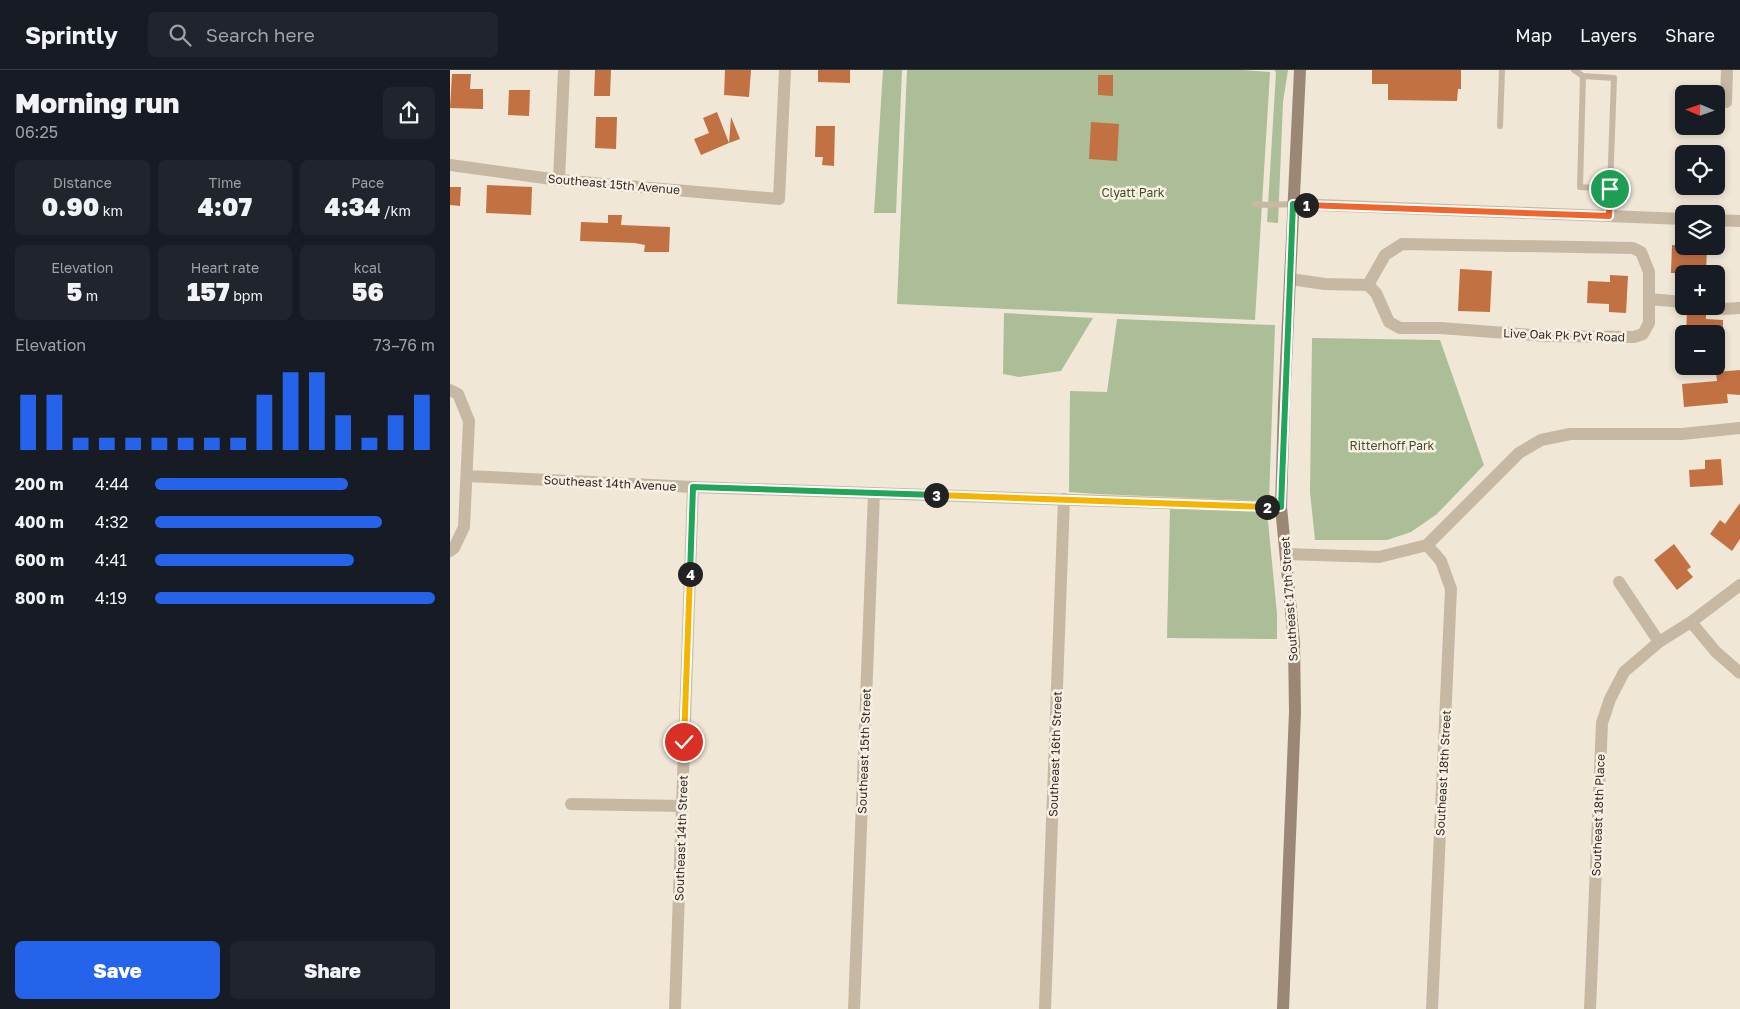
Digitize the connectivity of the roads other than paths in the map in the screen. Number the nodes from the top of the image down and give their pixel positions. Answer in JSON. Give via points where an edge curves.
{"nodes":[{"id":1,"x":564,"y":70,"type":"edge"},
{"id":2,"x":785,"y":70,"type":"edge"},
{"id":3,"x":1300,"y":70,"type":"edge"},
{"id":4,"x":1502,"y":70,"type":"edge"},
{"id":5,"x":1574,"y":70,"type":"edge"},
{"id":6,"x":1727,"y":70,"type":"edge"},
{"id":7,"x":1583,"y":76,"type":"junction"},
{"id":8,"x":1726,"y":102,"type":"dead end"},
{"id":9,"x":1500,"y":126,"type":"dead end"},
{"id":10,"x":450,"y":165,"type":"edge"},
{"id":11,"x":559,"y":180,"type":"junction"},
{"id":12,"x":1610,"y":189,"type":"junction"},
{"id":13,"x":1254,"y":204,"type":"dead end"},
{"id":14,"x":1293,"y":204,"type":"junction"},
{"id":15,"x":1609,"y":216,"type":"junction"},
{"id":16,"x":1675,"y":219,"type":"edge"},
{"id":17,"x":1725,"y":220,"type":"edge"},
{"id":18,"x":1740,"y":221,"type":"edge"},
{"id":19,"x":1290,"y":278,"type":"junction"},
{"id":20,"x":1368,"y":285,"type":"junction"},
{"id":21,"x":1649,"y":299,"type":"junction"},
{"id":22,"x":1675,"y":301,"type":"edge"},
{"id":23,"x":1740,"y":308,"type":"edge"},
{"id":24,"x":1725,"y":309,"type":"edge"},
{"id":25,"x":450,"y":390,"type":"edge"},
{"id":26,"x":1740,"y":428,"type":"edge"},
{"id":27,"x":467,"y":476,"type":"junction"},
{"id":28,"x":693,"y":487,"type":"junction"},
{"id":29,"x":874,"y":493,"type":"junction"},
{"id":30,"x":1064,"y":499,"type":"junction"},
{"id":31,"x":1281,"y":507,"type":"junction"},
{"id":32,"x":1427,"y":544,"type":"junction"},
{"id":33,"x":450,"y":551,"type":"edge"},
{"id":34,"x":1286,"y":554,"type":"junction"},
{"id":35,"x":1619,"y":582,"type":"dead end"},
{"id":36,"x":1740,"y":585,"type":"edge"},
{"id":37,"x":1691,"y":622,"type":"junction"},
{"id":38,"x":1659,"y":642,"type":"junction"},
{"id":39,"x":1740,"y":673,"type":"edge"},
{"id":40,"x":571,"y":804,"type":"dead end"},
{"id":41,"x":682,"y":806,"type":"junction"},
{"id":42,"x":675,"y":1009,"type":"edge"},
{"id":43,"x":854,"y":1009,"type":"edge"},
{"id":44,"x":1045,"y":1009,"type":"edge"},
{"id":45,"x":1283,"y":1009,"type":"edge"},
{"id":46,"x":1432,"y":1009,"type":"edge"},
{"id":47,"x":1590,"y":1009,"type":"edge"}],
"edges":[{"from":1,"to":11,"type":"street"},
{"from":2,"to":11,"type":"street","name":"Southeast 15th Avenue","via":[[779,199]]},
{"from":3,"to":14,"type":"main road","name":"Southeast 17th Street"},
{"from":4,"to":9,"type":"lane"},
{"from":5,"to":7,"type":"lane"},
{"from":6,"to":8,"type":"street"},
{"from":7,"to":12,"type":"lane","via":[[1580,187]]},
{"from":7,"to":12,"type":"lane","via":[[1614,78]]},
{"from":10,"to":11,"type":"street","name":"Southeast 15th Avenue"},
{"from":12,"to":15,"type":"lane"},
{"from":13,"to":14,"type":"lane"},
{"from":14,"to":15,"type":"street"},
{"from":14,"to":19,"type":"main road","name":"Southeast 17th Street"},
{"from":15,"to":16,"type":"street"},
{"from":17,"to":18,"type":"street"},
{"from":19,"to":20,"type":"street","via":[[1325,284]]},
{"from":19,"to":31,"type":"main road","name":"Southeast 17th Street"},
{"from":20,"to":21,"type":"street","name":"Live Oak Pk Pvt Road","via":[[1376,293],[1389,322],[1400,328],[1546,336],[1643,334],[1649,323]]},
{"from":20,"to":21,"type":"street","name":"Live Oak Pk Pvt Road","via":[[1385,255],[1402,244],[1634,248],[1641,252],[1649,272]]},
{"from":21,"to":22,"type":"street"},
{"from":23,"to":24,"type":"street"},
{"from":25,"to":27,"type":"street","via":[[458,394],[469,421]]},
{"from":26,"to":32,"type":"street","via":[[1682,434],[1570,434],[1540,440],[1519,453]]},
{"from":27,"to":28,"type":"street","name":"Southeast 14th Avenue"},
{"from":27,"to":33,"type":"street","via":[[464,526]]},
{"from":28,"to":29,"type":"street","name":"Southeast 14th Avenue"},
{"from":28,"to":41,"type":"street","name":"Southeast 14th Street"},
{"from":29,"to":30,"type":"street","name":"Southeast 14th Avenue"},
{"from":29,"to":43,"type":"street","name":"Southeast 15th Street"},
{"from":30,"to":31,"type":"street","name":"Southeast 14th Avenue"},
{"from":30,"to":44,"type":"street","name":"Southeast 16th Street"},
{"from":31,"to":34,"type":"main road","name":"Southeast 17th Street"},
{"from":32,"to":34,"type":"street","via":[[1379,556]]},
{"from":32,"to":46,"type":"street","name":"Southeast 18th Street","via":[[1441,561],[1451,589]]},
{"from":34,"to":45,"type":"main road","name":"Southeast 17th Street","via":[[1294,642],[1295,712]]},
{"from":35,"to":38,"type":"street"},
{"from":36,"to":37,"type":"street","name":"Southeast 18th Place"},
{"from":37,"to":38,"type":"street","name":"Southeast 18th Place"},
{"from":37,"to":39,"type":"street","via":[[1716,652]]},
{"from":38,"to":47,"type":"street","name":"Southeast 18th Place","via":[[1624,672],[1602,724]]},
{"from":40,"to":41,"type":"street"},
{"from":41,"to":42,"type":"street","name":"Southeast 14th Street"}]}
